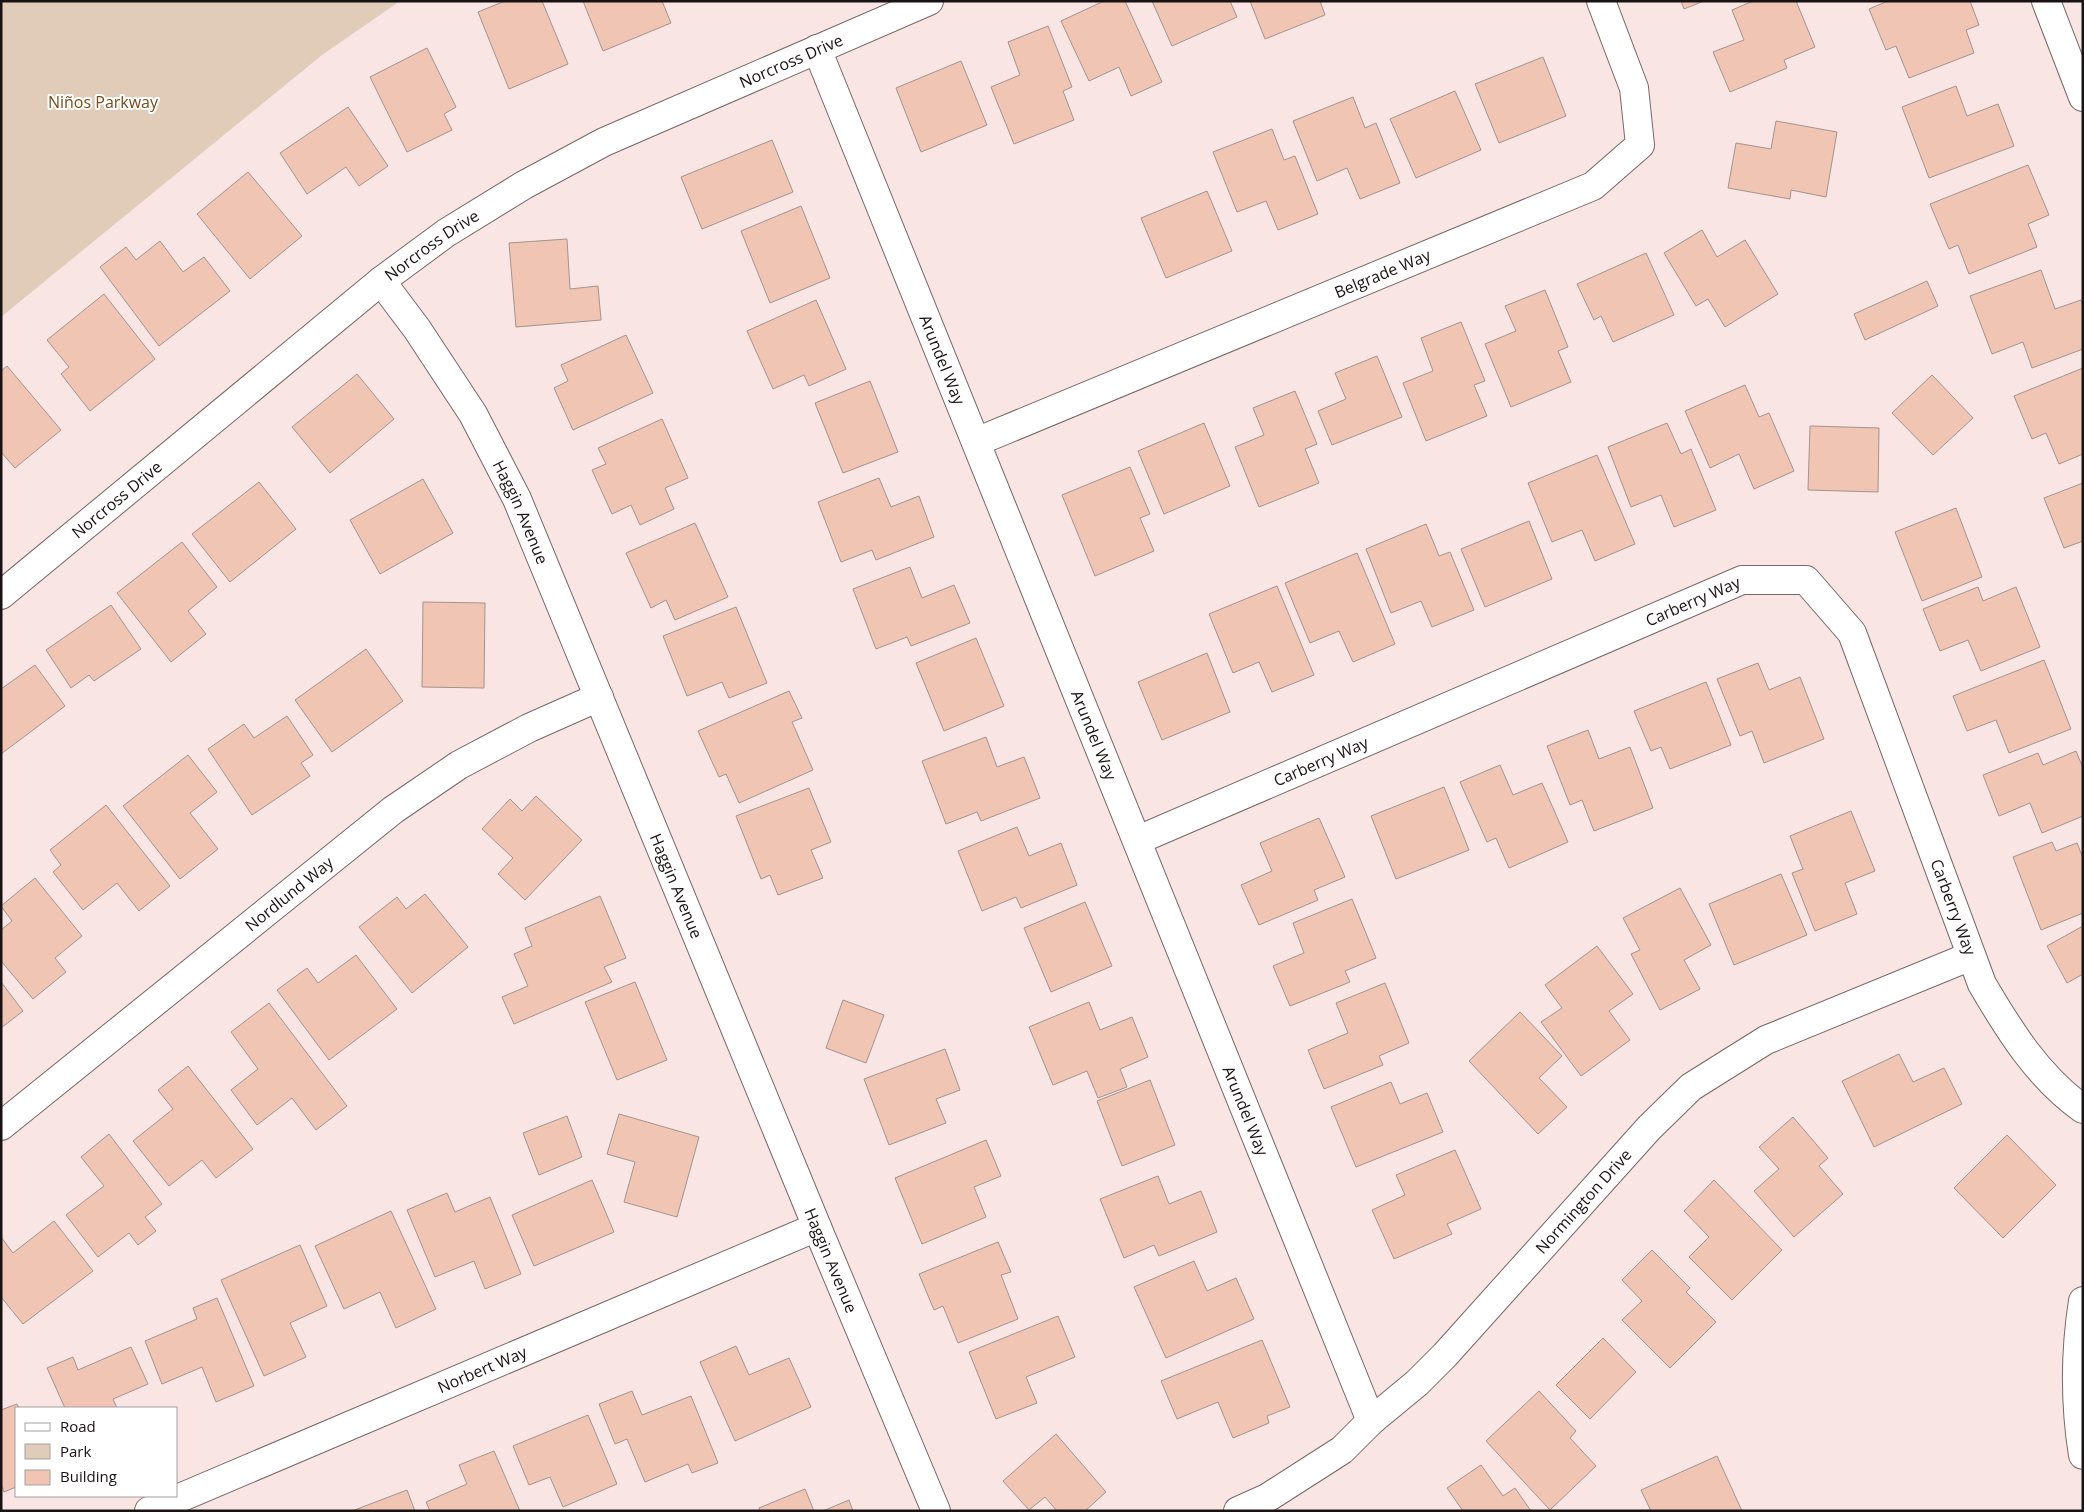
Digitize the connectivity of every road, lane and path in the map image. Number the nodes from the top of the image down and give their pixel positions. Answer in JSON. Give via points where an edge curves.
{"nodes":[{"id":1,"x":929,"y":1,"type":"edge"},
{"id":2,"x":1600,"y":1,"type":"edge"},
{"id":3,"x":2046,"y":1,"type":"edge"},
{"id":4,"x":817,"y":49,"type":"junction"},
{"id":5,"x":2083,"y":97,"type":"edge"},
{"id":6,"x":381,"y":281,"type":"junction"},
{"id":7,"x":976,"y":442,"type":"junction"},
{"id":8,"x":1,"y":595,"type":"edge"},
{"id":9,"x":600,"y":697,"type":"junction"},
{"id":10,"x":1138,"y":840,"type":"junction"},
{"id":11,"x":1971,"y":956,"type":"junction"},
{"id":12,"x":2083,"y":1109,"type":"edge"},
{"id":13,"x":1,"y":1126,"type":"edge"},
{"id":14,"x":817,"y":1227,"type":"junction"},
{"id":15,"x":2083,"y":1301,"type":"edge"},
{"id":16,"x":1371,"y":1421,"type":"junction"},
{"id":17,"x":2083,"y":1455,"type":"edge"},
{"id":18,"x":148,"y":1511,"type":"edge"},
{"id":19,"x":936,"y":1511,"type":"edge"},
{"id":20,"x":1238,"y":1511,"type":"edge"}],
"edges":[{"from":1,"to":4,"type":"street","name":"Norcross Drive"},
{"from":2,"to":7,"type":"street","name":"Belgrade Way","via":[[1634,88],[1640,145],[1593,186]]},
{"from":3,"to":5,"type":"street"},
{"from":4,"to":6,"type":"street","name":"Norcross Drive","via":[[604,142],[524,185],[446,233]]},
{"from":4,"to":7,"type":"street","name":"Arundel Way"},
{"from":6,"to":8,"type":"street","name":"Norcross Drive"},
{"from":6,"to":9,"type":"street","name":"Haggin Avenue","via":[[478,422],[517,499]]},
{"from":7,"to":10,"type":"street","name":"Arundel Way"},
{"from":9,"to":13,"type":"street","name":"Nordlund Way","via":[[530,728],[459,766],[393,810]]},
{"from":9,"to":14,"type":"street","name":"Haggin Avenue"},
{"from":10,"to":11,"type":"street","name":"Carberry Way","via":[[1742,580],[1806,580],[1852,633]]},
{"from":10,"to":16,"type":"street","name":"Arundel Way"},
{"from":11,"to":12,"type":"street","name":"Carberry Way","via":[[1982,984],[2012,1036],[2031,1060]]},
{"from":11,"to":16,"type":"street","name":"Normington Drive","via":[[1766,1040],[1691,1087],[1649,1128],[1445,1355]]},
{"from":14,"to":18,"type":"street","name":"Norbert Way"},
{"from":14,"to":19,"type":"street","name":"Haggin Avenue"},
{"from":15,"to":17,"type":"street","via":[[2076,1380]]},
{"from":16,"to":20,"type":"street","name":"Normington Drive","via":[[1342,1450],[1267,1498]]}]}
